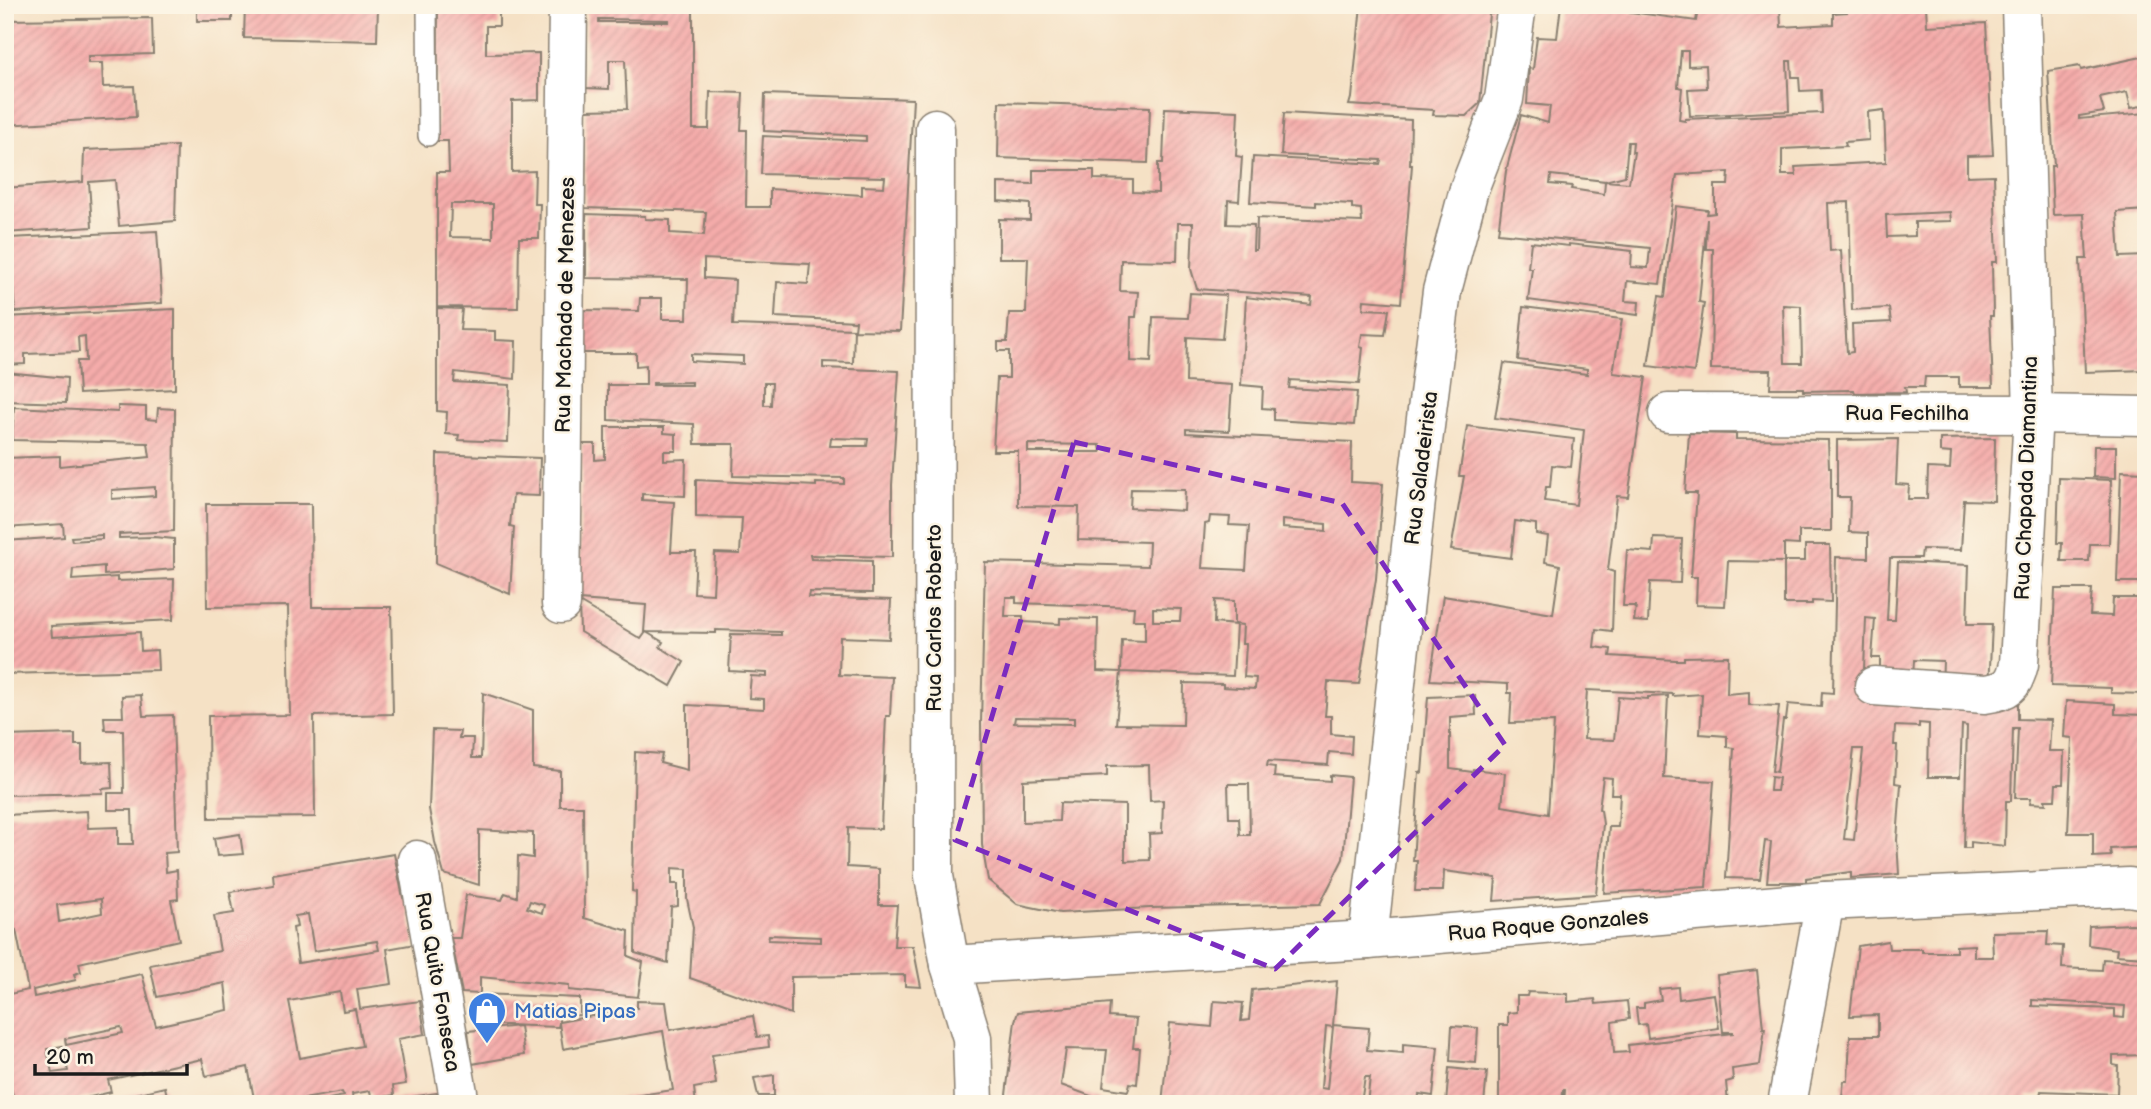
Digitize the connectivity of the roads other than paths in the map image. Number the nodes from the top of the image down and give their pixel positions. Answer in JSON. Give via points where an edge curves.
{"nodes":[{"id":1,"x":427,"y":5,"type":"edge"},
{"id":2,"x":568,"y":5,"type":"edge"},
{"id":3,"x":1517,"y":5,"type":"edge"},
{"id":4,"x":2021,"y":5,"type":"edge"},
{"id":5,"x":935,"y":128,"type":"dead end"},
{"id":6,"x":428,"y":136,"type":"dead end"},
{"id":7,"x":1668,"y":413,"type":"dead end"},
{"id":8,"x":2033,"y":414,"type":"junction"},
{"id":9,"x":2146,"y":416,"type":"edge"},
{"id":10,"x":561,"y":604,"type":"dead end"},
{"id":11,"x":1874,"y":686,"type":"dead end"},
{"id":12,"x":417,"y":860,"type":"dead end"},
{"id":13,"x":2146,"y":890,"type":"edge"},
{"id":14,"x":1825,"y":901,"type":"junction"},
{"id":15,"x":1368,"y":940,"type":"junction"},
{"id":16,"x":950,"y":965,"type":"junction"},
{"id":17,"x":460,"y":1104,"type":"edge"},
{"id":18,"x":974,"y":1104,"type":"edge"},
{"id":19,"x":1787,"y":1104,"type":"edge"}],
"edges":[{"from":1,"to":6,"type":"lane"},
{"from":2,"to":10,"type":"street","name":"Rua Machado de Menezes"},
{"from":3,"to":15,"type":"street","name":"Rua Saladeirista","via":[[1504,99],[1469,189],[1442,291]]},
{"from":4,"to":8,"type":"street","name":"Rua Chapada Diamantina"},
{"from":5,"to":16,"type":"street","name":"Rua Carlos Roberto","via":[[934,876]]},
{"from":7,"to":8,"type":"street","name":"Rua Fechilha"},
{"from":8,"to":9,"type":"street","name":"Rua Fechilha"},
{"from":8,"to":11,"type":"street","name":"Rua Chapada Diamantina","via":[[2016,678],[1999,692],[1985,694]]},
{"from":12,"to":17,"type":"street","name":"Rua Quito Fonseca"},
{"from":13,"to":14,"type":"street","name":"Rua Roque Gonzales","via":[[2129,887]]},
{"from":14,"to":15,"type":"street","name":"Rua Roque Gonzales"},
{"from":14,"to":19,"type":"street"},
{"from":15,"to":16,"type":"street","name":"Rua Roque Gonzales"},
{"from":16,"to":18,"type":"street","name":"Rua Carlos Roberto","via":[[972,1038]]}]}
